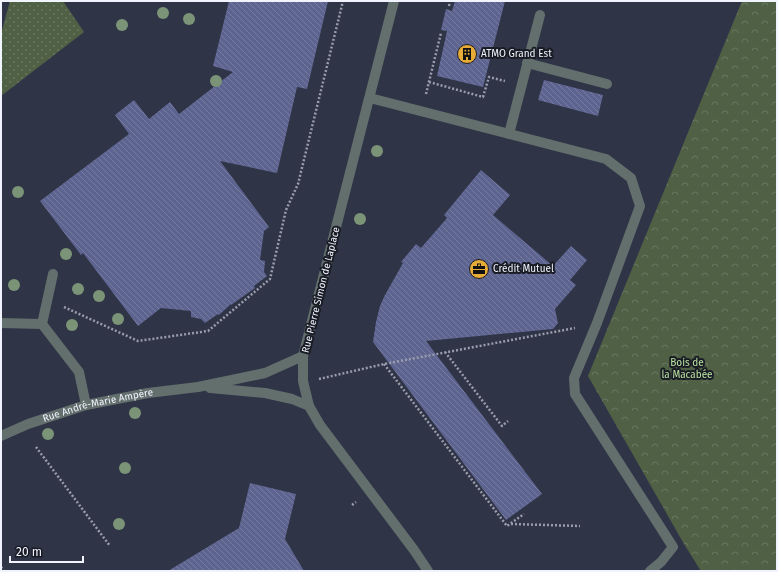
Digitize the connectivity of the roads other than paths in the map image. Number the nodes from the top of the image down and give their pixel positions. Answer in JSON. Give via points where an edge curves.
{"nodes":[{"id":1,"x":394,"y":1,"type":"edge"},
{"id":2,"x":540,"y":15,"type":"dead end"},
{"id":3,"x":527,"y":63,"type":"junction"},
{"id":4,"x":607,"y":84,"type":"dead end"},
{"id":5,"x":370,"y":98,"type":"junction"},
{"id":6,"x":508,"y":134,"type":"junction"},
{"id":7,"x":54,"y":274,"type":"dead end"},
{"id":8,"x":1,"y":323,"type":"edge"},
{"id":9,"x":42,"y":324,"type":"junction"},
{"id":10,"x":304,"y":356,"type":"junction"},
{"id":11,"x":198,"y":387,"type":"junction"},
{"id":12,"x":86,"y":405,"type":"junction"},
{"id":13,"x":309,"y":406,"type":"junction"},
{"id":14,"x":1,"y":436,"type":"edge"},
{"id":15,"x":428,"y":571,"type":"edge"},
{"id":16,"x":650,"y":571,"type":"edge"}],
"edges":[{"from":1,"to":5,"type":"street","name":"Rue Pierre Simon de Laplace"},
{"from":2,"to":3,"type":"street"},
{"from":3,"to":4,"type":"street"},
{"from":3,"to":6,"type":"street"},
{"from":5,"to":6,"type":"street"},
{"from":5,"to":10,"type":"street","name":"Rue Pierre Simon de Laplace"},
{"from":6,"to":16,"type":"street","via":[[606,159],[631,178],[640,206],[574,378],[575,394],[673,547]]},
{"from":7,"to":9,"type":"street"},
{"from":8,"to":9,"type":"street"},
{"from":9,"to":12,"type":"street","via":[[79,372]]},
{"from":10,"to":11,"type":"street","name":"Rue André-Marie Ampère","via":[[265,374]]},
{"from":10,"to":13,"type":"street","name":"Rue Pierre Simon de Laplace","via":[[303,381]]},
{"from":11,"to":12,"type":"street","name":"Rue André-Marie Ampère","via":[[148,393]]},
{"from":11,"to":13,"type":"street","name":"Rue André-Marie Ampère","via":[[265,393]]},
{"from":12,"to":14,"type":"street","name":"Rue André-Marie Ampère","via":[[28,424]]},
{"from":13,"to":15,"type":"street","name":"Rue Pierre Simon de Laplace","via":[[320,425]]}]}
